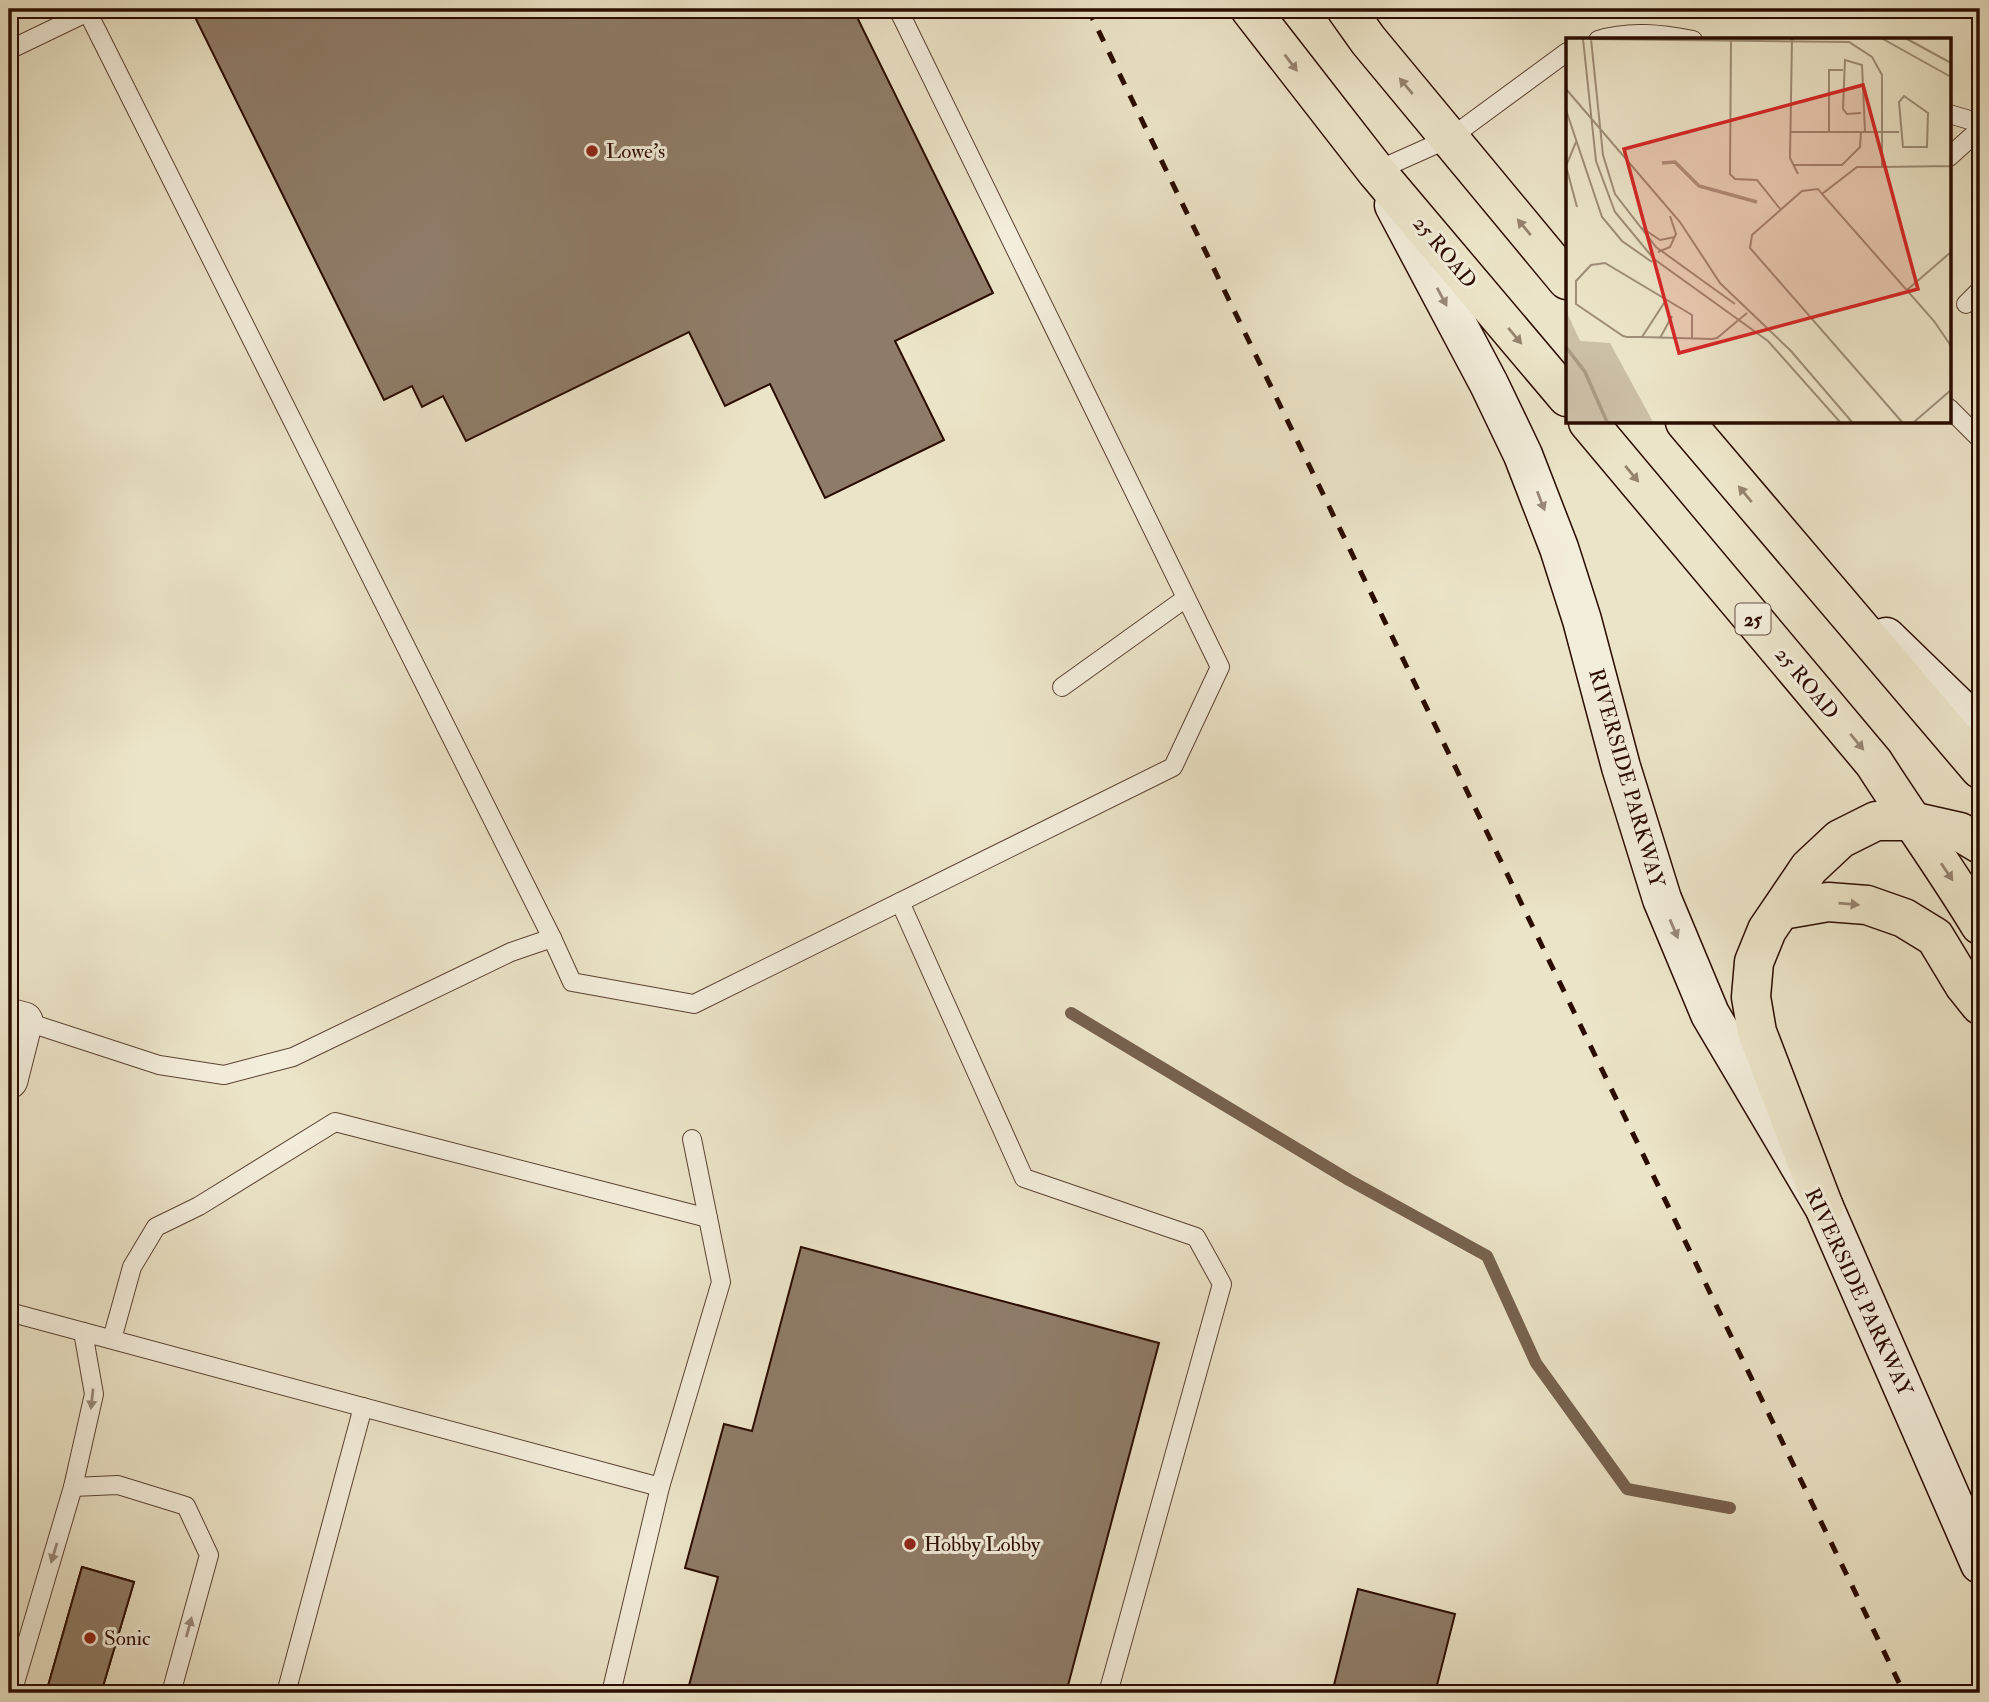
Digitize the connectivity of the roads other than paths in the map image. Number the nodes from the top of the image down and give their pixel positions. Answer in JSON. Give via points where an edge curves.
{"nodes":[{"id":1,"x":898,"y":9,"type":"edge"},
{"id":2,"x":1250,"y":9,"type":"edge"},
{"id":3,"x":1346,"y":9,"type":"edge"},
{"id":4,"x":87,"y":10,"type":"edge"},
{"id":5,"x":1613,"y":38,"type":"edge"},
{"id":6,"x":1684,"y":38,"type":"edge"},
{"id":7,"x":9,"y":50,"type":"edge"},
{"id":8,"x":1566,"y":53,"type":"edge"},
{"id":9,"x":1951,"y":115,"type":"edge"},
{"id":10,"x":1980,"y":123,"type":"edge"},
{"id":11,"x":1980,"y":128,"type":"edge"},
{"id":12,"x":1450,"y":138,"type":"junction"},
{"id":13,"x":1951,"y":155,"type":"edge"},
{"id":14,"x":1376,"y":171,"type":"junction"},
{"id":15,"x":1566,"y":278,"type":"edge"},
{"id":16,"x":1980,"y":290,"type":"edge"},
{"id":17,"x":1966,"y":304,"type":"dead end"},
{"id":18,"x":1566,"y":396,"type":"edge"},
{"id":19,"x":1951,"y":410,"type":"edge"},
{"id":20,"x":1590,"y":424,"type":"edge"},
{"id":21,"x":1687,"y":424,"type":"edge"},
{"id":22,"x":1980,"y":439,"type":"edge"},
{"id":23,"x":1783,"y":540,"type":"junction"},
{"id":24,"x":1186,"y":598,"type":"junction"},
{"id":25,"x":1062,"y":687,"type":"dead end"},
{"id":26,"x":1980,"y":728,"type":"edge"},
{"id":27,"x":1980,"y":769,"type":"edge"},
{"id":28,"x":1911,"y":821,"type":"junction"},
{"id":29,"x":1980,"y":844,"type":"edge"},
{"id":30,"x":900,"y":902,"type":"junction"},
{"id":31,"x":1782,"y":910,"type":"junction"},
{"id":32,"x":1980,"y":925,"type":"edge"},
{"id":33,"x":552,"y":938,"type":"junction"},
{"id":34,"x":1980,"y":1004,"type":"edge"},
{"id":35,"x":17,"y":1019,"type":"edge"},
{"id":36,"x":9,"y":1080,"type":"edge"},
{"id":37,"x":692,"y":1139,"type":"dead end"},
{"id":38,"x":1824,"y":1207,"type":"junction"},
{"id":39,"x":708,"y":1218,"type":"junction"},
{"id":40,"x":9,"y":1312,"type":"edge"},
{"id":41,"x":83,"y":1332,"type":"junction"},
{"id":42,"x":112,"y":1339,"type":"junction"},
{"id":43,"x":363,"y":1407,"type":"junction"},
{"id":44,"x":73,"y":1487,"type":"junction"},
{"id":45,"x":660,"y":1487,"type":"junction"},
{"id":46,"x":1980,"y":1564,"type":"edge"},
{"id":47,"x":12,"y":1693,"type":"edge"},
{"id":48,"x":171,"y":1693,"type":"edge"},
{"id":49,"x":286,"y":1693,"type":"edge"},
{"id":50,"x":611,"y":1693,"type":"edge"},
{"id":51,"x":1108,"y":1693,"type":"edge"}],
"edges":[{"from":1,"to":24,"type":"lane"},
{"from":2,"to":14,"type":"main road","name":"RIVERSIDE PARKWAY","one_way":true},
{"from":12,"to":3,"type":"main road","one_way":true},
{"from":4,"to":7,"type":"lane"},
{"from":4,"to":33,"type":"lane"},
{"from":5,"to":6,"type":"lane","via":[[1665,34]]},
{"from":8,"to":12,"type":"lane"},
{"from":9,"to":10,"type":"lane"},
{"from":11,"to":13,"type":"lane"},
{"from":12,"to":14,"type":"lane"},
{"from":15,"to":12,"type":"main road","one_way":true},
{"from":14,"to":18,"type":"main road","name":"25 ROAD","one_way":true},
{"from":14,"to":38,"type":"main road","name":"RIVERSIDE PARKWAY","one_way":true,"via":[[1523,455],[1583,620],[1662,899],[1710,1014]]},
{"from":16,"to":17,"type":"lane"},
{"from":19,"to":22,"type":"lane"},
{"from":20,"to":28,"type":"main road","name":"25 ROAD","number":"25","one_way":true,"via":[[1874,763]]},
{"from":23,"to":21,"type":"main road","one_way":true},
{"from":23,"to":26,"type":"main road"},
{"from":23,"to":27,"type":"main road"},
{"from":24,"to":25,"type":"lane"},
{"from":24,"to":30,"type":"lane","via":[[1220,667],[1173,767]]},
{"from":28,"to":29,"type":"main road","via":[[1960,832]]},
{"from":28,"to":31,"type":"main road","via":[[1877,821],[1840,839],[1809,868]]},
{"from":28,"to":32,"type":"main road","name":"25 ROAD","number":"25","one_way":true},
{"from":30,"to":33,"type":"lane","via":[[694,1004],[572,982]]},
{"from":30,"to":51,"type":"lane","via":[[1024,1178],[1196,1237],[1222,1284]]},
{"from":31,"to":34,"type":"main road","one_way":true,"via":[[1828,902],[1867,905],[1904,918],[1935,937]]},
{"from":31,"to":38,"type":"main road","via":[[1767,930],[1754,962],[1751,996],[1757,1032]]},
{"from":33,"to":35,"type":"lane","via":[[511,952],[293,1057],[224,1075],[159,1065]]},
{"from":35,"to":36,"type":"street"},
{"from":37,"to":39,"type":"lane"},
{"from":38,"to":46,"type":"main road","name":"RIVERSIDE PARKWAY"},
{"from":39,"to":42,"type":"lane","via":[[335,1122],[199,1206],[156,1227],[132,1267]]},
{"from":39,"to":45,"type":"lane","via":[[722,1282]]},
{"from":40,"to":41,"type":"lane"},
{"from":41,"to":42,"type":"lane"},
{"from":41,"to":44,"type":"lane","one_way":true,"via":[[94,1394]]},
{"from":42,"to":43,"type":"lane"},
{"from":43,"to":45,"type":"lane"},
{"from":43,"to":49,"type":"lane"},
{"from":44,"to":47,"type":"lane","one_way":true},
{"from":48,"to":44,"type":"lane","one_way":true,"via":[[209,1555],[186,1506],[118,1485]]},
{"from":45,"to":50,"type":"lane"}]}
